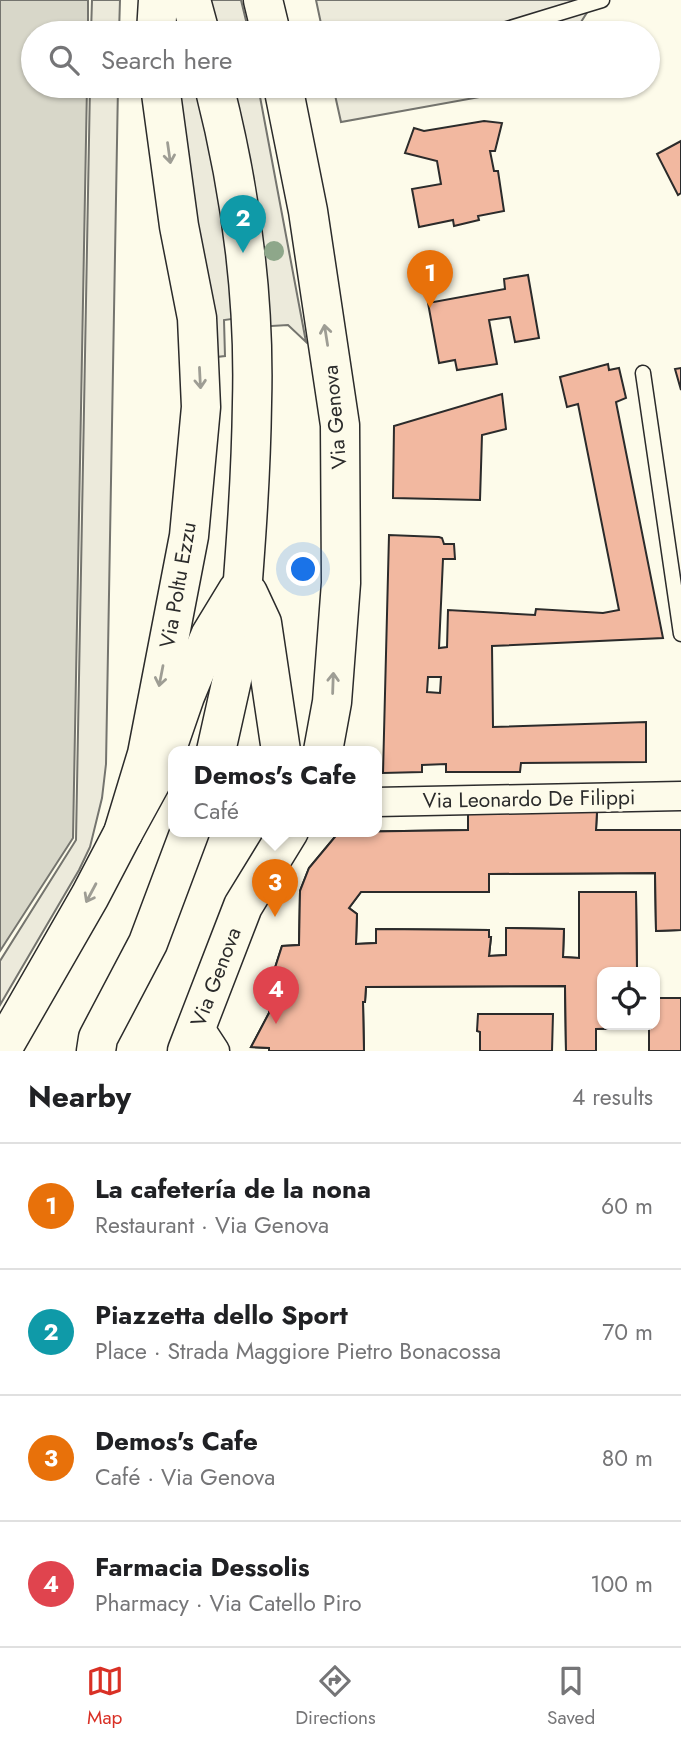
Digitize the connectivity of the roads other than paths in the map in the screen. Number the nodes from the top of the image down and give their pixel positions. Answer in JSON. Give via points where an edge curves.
{"nodes":[{"id":1,"x":158,"y":0,"type":"edge"},
{"id":2,"x":191,"y":0,"type":"edge"},
{"id":3,"x":263,"y":0,"type":"edge"},
{"id":4,"x":601,"y":0,"type":"edge"},
{"id":5,"x":157,"y":21,"type":"edge"},
{"id":6,"x":197,"y":21,"type":"edge"},
{"id":7,"x":268,"y":21,"type":"edge"},
{"id":8,"x":533,"y":21,"type":"edge"},
{"id":9,"x":162,"y":98,"type":"edge"},
{"id":10,"x":217,"y":98,"type":"edge"},
{"id":11,"x":296,"y":98,"type":"edge"},
{"id":12,"x":643,"y":373,"type":"dead end"},
{"id":13,"x":243,"y":582,"type":"junction"},
{"id":14,"x":681,"y":634,"type":"edge"},
{"id":15,"x":168,"y":746,"type":"edge"},
{"id":16,"x":168,"y":746,"type":"edge"},
{"id":17,"x":217,"y":746,"type":"edge"},
{"id":18,"x":280,"y":746,"type":"edge"},
{"id":19,"x":324,"y":746,"type":"edge"},
{"id":20,"x":681,"y":796,"type":"edge"},
{"id":21,"x":382,"y":802,"type":"edge"},
{"id":22,"x":123,"y":833,"type":"junction"},
{"id":23,"x":188,"y":837,"type":"edge"},
{"id":24,"x":285,"y":837,"type":"edge"},
{"id":25,"x":200,"y":1043,"type":"edge"},
{"id":26,"x":90,"y":1047,"type":"edge"},
{"id":27,"x":1,"y":1051,"type":"edge"}],
"edges":[{"from":1,"to":5,"type":"street"},
{"from":2,"to":6,"type":"street"},
{"from":3,"to":7,"type":"street"},
{"from":4,"to":8,"type":"lane"},
{"from":9,"to":22,"type":"street","name":"Via Poltu Ezzu","one_way":true,"via":[[197,318],[201,407],[189,536],[147,754]]},
{"from":10,"to":13,"type":"street","via":[[229,144],[247,274],[252,402]]},
{"from":19,"to":11,"type":"street","name":"Via Genova","one_way":true,"via":[[341,583],[340,425]]},
{"from":12,"to":14,"type":"lane"},
{"from":13,"to":15,"type":"street","via":[[210,636]]},
{"from":13,"to":17,"type":"street","via":[[234,667]]},
{"from":13,"to":18,"type":"street","via":[[262,623]]},
{"from":16,"to":22,"type":"street"},
{"from":20,"to":21,"type":"street","name":"Via Leonardo De Filippi"},
{"from":22,"to":27,"type":"street","name":"Via Poltu Ezzu","one_way":true},
{"from":23,"to":26,"type":"street","via":[[148,943]]},
{"from":24,"to":25,"type":"street","name":"Via Genova","via":[[243,906]]}]}
